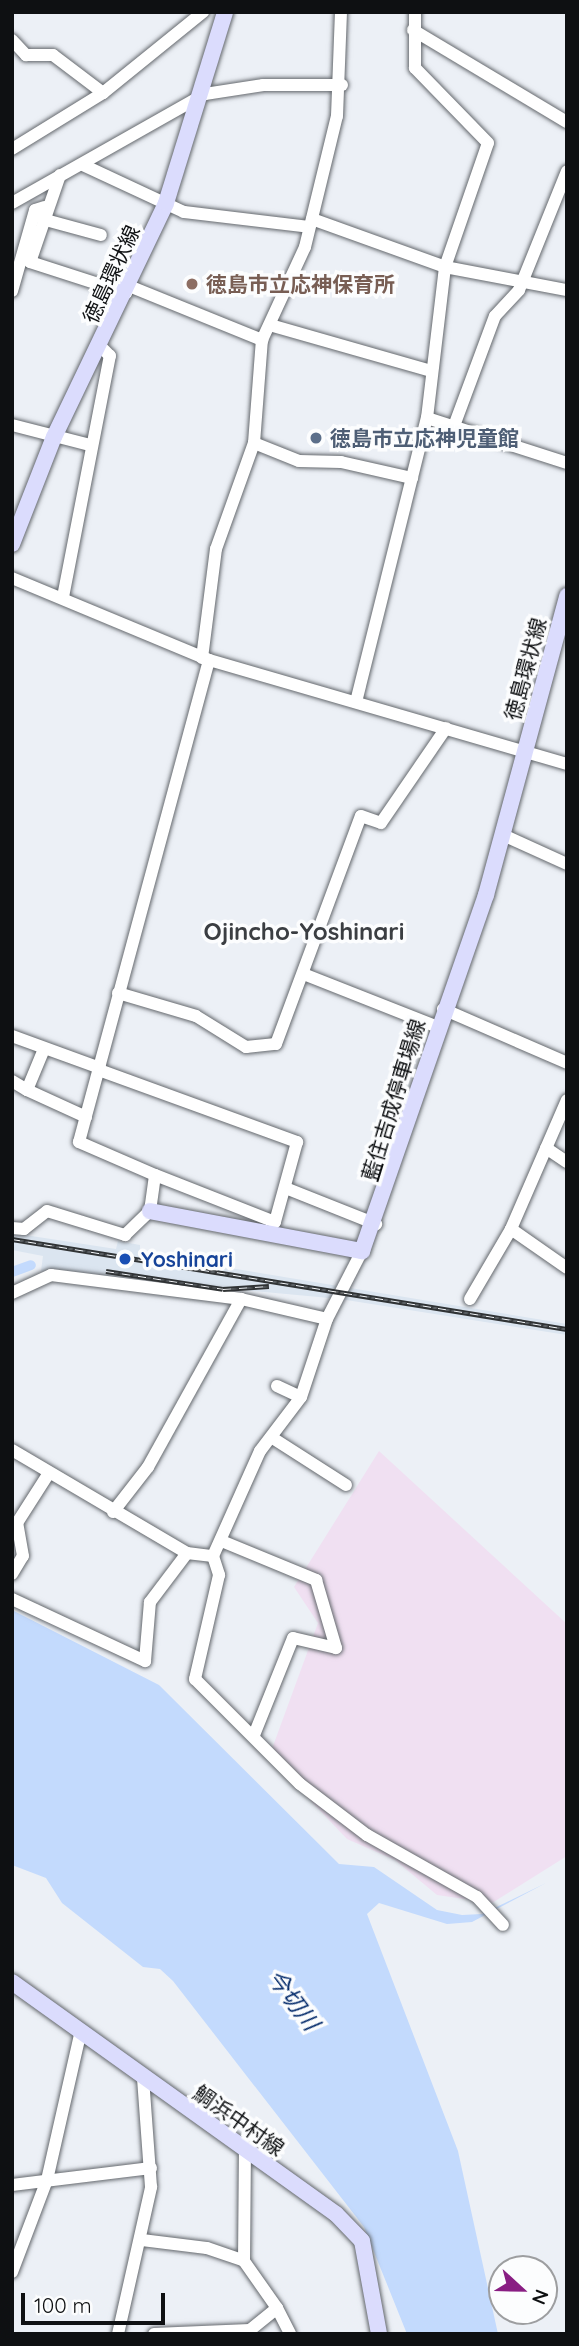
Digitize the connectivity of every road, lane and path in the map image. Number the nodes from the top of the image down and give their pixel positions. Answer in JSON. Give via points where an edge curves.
{"nodes":[{"id":1,"x":203,"y":12,"type":"edge"},
{"id":2,"x":225,"y":12,"type":"edge"},
{"id":3,"x":341,"y":12,"type":"edge"},
{"id":4,"x":415,"y":12,"type":"edge"},
{"id":5,"x":414,"y":30,"type":"junction"},
{"id":6,"x":12,"y":40,"type":"edge"},
{"id":7,"x":342,"y":85,"type":"junction"},
{"id":8,"x":103,"y":93,"type":"junction"},
{"id":9,"x":205,"y":94,"type":"junction"},
{"id":10,"x":567,"y":122,"type":"edge"},
{"id":11,"x":12,"y":149,"type":"edge"},
{"id":12,"x":83,"y":166,"type":"junction"},
{"id":13,"x":567,"y":171,"type":"edge"},
{"id":14,"x":61,"y":175,"type":"junction"},
{"id":15,"x":12,"y":203,"type":"edge"},
{"id":16,"x":166,"y":203,"type":"junction"},
{"id":17,"x":43,"y":213,"type":"junction"},
{"id":18,"x":311,"y":223,"type":"junction"},
{"id":19,"x":101,"y":235,"type":"dead end"},
{"id":20,"x":18,"y":248,"type":"edge"},
{"id":21,"x":445,"y":267,"type":"junction"},
{"id":22,"x":523,"y":282,"type":"junction"},
{"id":23,"x":12,"y":290,"type":"edge"},
{"id":24,"x":128,"y":290,"type":"junction"},
{"id":25,"x":567,"y":290,"type":"edge"},
{"id":26,"x":270,"y":325,"type":"junction"},
{"id":27,"x":262,"y":340,"type":"junction"},
{"id":28,"x":100,"y":346,"type":"junction"},
{"id":29,"x":432,"y":371,"type":"junction"},
{"id":30,"x":427,"y":418,"type":"junction"},
{"id":31,"x":12,"y":425,"type":"edge"},
{"id":32,"x":454,"y":426,"type":"junction"},
{"id":33,"x":54,"y":437,"type":"junction"},
{"id":34,"x":254,"y":443,"type":"junction"},
{"id":35,"x":89,"y":445,"type":"junction"},
{"id":36,"x":567,"y":463,"type":"edge"},
{"id":37,"x":412,"y":478,"type":"junction"},
{"id":38,"x":12,"y":544,"type":"edge"},
{"id":39,"x":12,"y":578,"type":"edge"},
{"id":40,"x":567,"y":596,"type":"edge"},
{"id":41,"x":63,"y":597,"type":"junction"},
{"id":42,"x":206,"y":659,"type":"junction"},
{"id":43,"x":356,"y":702,"type":"junction"},
{"id":44,"x":446,"y":728,"type":"junction"},
{"id":45,"x":525,"y":754,"type":"junction"},
{"id":46,"x":567,"y":764,"type":"edge"},
{"id":47,"x":503,"y":835,"type":"junction"},
{"id":48,"x":567,"y":864,"type":"edge"},
{"id":49,"x":306,"y":975,"type":"junction"},
{"id":50,"x":118,"y":993,"type":"junction"},
{"id":51,"x":443,"y":1009,"type":"junction"},
{"id":52,"x":438,"y":1027,"type":"junction"},
{"id":53,"x":12,"y":1035,"type":"edge"},
{"id":54,"x":44,"y":1049,"type":"junction"},
{"id":55,"x":567,"y":1063,"type":"edge"},
{"id":56,"x":99,"y":1069,"type":"junction"},
{"id":57,"x":12,"y":1082,"type":"edge"},
{"id":58,"x":27,"y":1090,"type":"junction"},
{"id":59,"x":567,"y":1100,"type":"edge"},
{"id":60,"x":86,"y":1117,"type":"junction"},
{"id":61,"x":546,"y":1148,"type":"junction"},
{"id":62,"x":567,"y":1162,"type":"edge"},
{"id":63,"x":155,"y":1175,"type":"junction"},
{"id":64,"x":288,"y":1189,"type":"junction"},
{"id":65,"x":150,"y":1211,"type":"junction"},
{"id":66,"x":238,"y":1219,"type":"junction"},
{"id":67,"x":376,"y":1224,"type":"junction"},
{"id":68,"x":12,"y":1228,"type":"edge"},
{"id":69,"x":511,"y":1229,"type":"junction"},
{"id":70,"x":362,"y":1251,"type":"junction"},
{"id":71,"x":567,"y":1268,"type":"edge"},
{"id":72,"x":12,"y":1293,"type":"edge"},
{"id":73,"x":470,"y":1299,"type":"dead end"},
{"id":74,"x":241,"y":1300,"type":"junction"},
{"id":75,"x":327,"y":1320,"type":"junction"},
{"id":76,"x":277,"y":1385,"type":"dead end"},
{"id":77,"x":301,"y":1398,"type":"junction"},
{"id":78,"x":271,"y":1437,"type":"junction"},
{"id":79,"x":12,"y":1450,"type":"edge"},
{"id":80,"x":49,"y":1473,"type":"junction"},
{"id":81,"x":346,"y":1485,"type":"dead end"},
{"id":82,"x":113,"y":1512,"type":"junction"},
{"id":83,"x":224,"y":1542,"type":"junction"},
{"id":84,"x":187,"y":1553,"type":"junction"},
{"id":85,"x":214,"y":1556,"type":"junction"},
{"id":86,"x":12,"y":1574,"type":"edge"},
{"id":87,"x":12,"y":1599,"type":"edge"},
{"id":88,"x":254,"y":1735,"type":"junction"},
{"id":89,"x":503,"y":1925,"type":"dead end"},
{"id":90,"x":12,"y":1982,"type":"edge"},
{"id":91,"x":81,"y":2031,"type":"junction"},
{"id":92,"x":143,"y":2078,"type":"junction"},
{"id":93,"x":245,"y":2150,"type":"junction"},
{"id":94,"x":151,"y":2168,"type":"junction"},
{"id":95,"x":47,"y":2180,"type":"junction"},
{"id":96,"x":13,"y":2181,"type":"edge"},
{"id":97,"x":142,"y":2241,"type":"junction"},
{"id":98,"x":244,"y":2261,"type":"junction"},
{"id":99,"x":13,"y":2266,"type":"edge"},
{"id":100,"x":277,"y":2308,"type":"junction"},
{"id":101,"x":249,"y":2332,"type":"edge"},
{"id":102,"x":118,"y":2334,"type":"edge"},
{"id":103,"x":154,"y":2334,"type":"edge"},
{"id":104,"x":289,"y":2334,"type":"edge"},
{"id":105,"x":379,"y":2334,"type":"edge"}],
"edges":[{"from":1,"to":8,"type":"street"},
{"from":2,"to":9,"type":"main road","name":"徳島環状線"},
{"from":3,"to":7,"type":"street"},
{"from":4,"to":5,"type":"street"},
{"from":5,"to":10,"type":"street"},
{"from":5,"to":21,"type":"street","via":[[415,68],[488,143]]},
{"from":6,"to":8,"type":"street","via":[[26,55],[53,55]]},
{"from":7,"to":9,"type":"street","via":[[263,85]]},
{"from":7,"to":18,"type":"street"},
{"from":8,"to":11,"type":"street"},
{"from":9,"to":12,"type":"street"},
{"from":9,"to":16,"type":"main road","name":"徳島環状線"},
{"from":12,"to":14,"type":"street"},
{"from":12,"to":16,"type":"street"},
{"from":13,"to":22,"type":"street"},
{"from":14,"to":15,"type":"street"},
{"from":14,"to":17,"type":"street"},
{"from":16,"to":18,"type":"street","via":[[219,219]]},
{"from":16,"to":24,"type":"main road","name":"徳島環状線"},
{"from":17,"to":19,"type":"street"},
{"from":17,"to":20,"type":"street","via":[[35,210]]},
{"from":17,"to":24,"type":"street","via":[[30,262]]},
{"from":18,"to":21,"type":"street"},
{"from":18,"to":26,"type":"street"},
{"from":20,"to":23,"type":"street"},
{"from":21,"to":22,"type":"street"},
{"from":21,"to":29,"type":"street"},
{"from":22,"to":25,"type":"street"},
{"from":22,"to":32,"type":"street","via":[[495,316]]},
{"from":24,"to":27,"type":"street"},
{"from":24,"to":28,"type":"main road","name":"徳島環状線"},
{"from":26,"to":27,"type":"street"},
{"from":26,"to":29,"type":"street"},
{"from":27,"to":34,"type":"street"},
{"from":28,"to":33,"type":"main road","name":"徳島環状線"},
{"from":28,"to":35,"type":"street","via":[[110,356]]},
{"from":29,"to":30,"type":"street"},
{"from":30,"to":32,"type":"street"},
{"from":30,"to":37,"type":"street"},
{"from":31,"to":33,"type":"street"},
{"from":32,"to":36,"type":"street"},
{"from":33,"to":35,"type":"street"},
{"from":33,"to":38,"type":"main road","name":"徳島環状線"},
{"from":34,"to":37,"type":"street","via":[[299,461],[341,462]]},
{"from":34,"to":42,"type":"street","via":[[213,562]]},
{"from":35,"to":41,"type":"street"},
{"from":37,"to":43,"type":"street"},
{"from":39,"to":41,"type":"street"},
{"from":40,"to":45,"type":"main road","name":"徳島環状線"},
{"from":41,"to":42,"type":"street"},
{"from":42,"to":43,"type":"street"},
{"from":42,"to":50,"type":"street"},
{"from":43,"to":44,"type":"street"},
{"from":44,"to":45,"type":"street"},
{"from":44,"to":49,"type":"street","via":[[381,823],[361,816]]},
{"from":45,"to":46,"type":"street"},
{"from":45,"to":47,"type":"main road","name":"藍住吉成停車場線"},
{"from":47,"to":48,"type":"street"},
{"from":47,"to":51,"type":"main road","name":"藍住吉成停車場線"},
{"from":49,"to":50,"type":"street","via":[[283,1036],[262,1050],[222,1037],[187,1012]]},
{"from":49,"to":52,"type":"street"},
{"from":50,"to":56,"type":"street"},
{"from":51,"to":52,"type":"main road","name":"藍住吉成停車場線"},
{"from":51,"to":55,"type":"street"},
{"from":52,"to":67,"type":"main road","name":"藍住吉成停車場線"},
{"from":53,"to":54,"type":"street"},
{"from":54,"to":56,"type":"street"},
{"from":54,"to":58,"type":"street"},
{"from":56,"to":60,"type":"street"},
{"from":56,"to":64,"type":"street","via":[[297,1142]]},
{"from":57,"to":58,"type":"street"},
{"from":58,"to":60,"type":"street"},
{"from":59,"to":61,"type":"street"},
{"from":60,"to":63,"type":"street","via":[[79,1142]]},
{"from":61,"to":62,"type":"street"},
{"from":61,"to":69,"type":"street"},
{"from":63,"to":65,"type":"street"},
{"from":63,"to":66,"type":"street"},
{"from":64,"to":66,"type":"street","via":[[275,1222]]},
{"from":64,"to":67,"type":"street"},
{"from":65,"to":66,"type":"main road"},
{"from":65,"to":68,"type":"street","via":[[125,1235],[47,1210],[24,1230]]},
{"from":66,"to":70,"type":"main road"},
{"from":67,"to":70,"type":"main road","name":"藍住吉成停車場線"},
{"from":69,"to":71,"type":"street"},
{"from":69,"to":73,"type":"street"},
{"from":70,"to":75,"type":"street"},
{"from":72,"to":74,"type":"street","via":[[51,1275]]},
{"from":74,"to":75,"type":"street"},
{"from":74,"to":82,"type":"street","via":[[148,1467]]},
{"from":75,"to":77,"type":"street"},
{"from":76,"to":77,"type":"street"},
{"from":77,"to":78,"type":"street"},
{"from":78,"to":81,"type":"street"},
{"from":78,"to":83,"type":"street","via":[[241,1491]]},
{"from":79,"to":80,"type":"street"},
{"from":80,"to":82,"type":"street"},
{"from":80,"to":86,"type":"street","via":[[17,1523],[23,1556]]},
{"from":82,"to":84,"type":"street"},
{"from":83,"to":85,"type":"street"},
{"from":83,"to":88,"type":"street","via":[[316,1580],[336,1648],[293,1638]]},
{"from":84,"to":85,"type":"street"},
{"from":84,"to":87,"type":"street","via":[[150,1602],[145,1661]]},
{"from":85,"to":88,"type":"street","via":[[219,1575],[195,1679]]},
{"from":88,"to":89,"type":"street","via":[[300,1784],[367,1835],[477,1897]]},
{"from":90,"to":91,"type":"main road","name":"鯛浜中村線"},
{"from":91,"to":92,"type":"main road","name":"鯛浜中村線"},
{"from":91,"to":95,"type":"street"},
{"from":92,"to":93,"type":"main road","name":"鯛浜中村線"},
{"from":92,"to":94,"type":"street"},
{"from":93,"to":98,"type":"street"},
{"from":93,"to":105,"type":"main road","name":"鯛浜中村線","via":[[336,2214],[362,2241]]},
{"from":94,"to":95,"type":"street"},
{"from":94,"to":97,"type":"street"},
{"from":95,"to":96,"type":"street"},
{"from":95,"to":99,"type":"street"},
{"from":97,"to":98,"type":"street","via":[[207,2248]]},
{"from":97,"to":102,"type":"street"},
{"from":98,"to":100,"type":"street"},
{"from":100,"to":101,"type":"street"},
{"from":100,"to":104,"type":"street"},
{"from":101,"to":103,"type":"street"}]}
